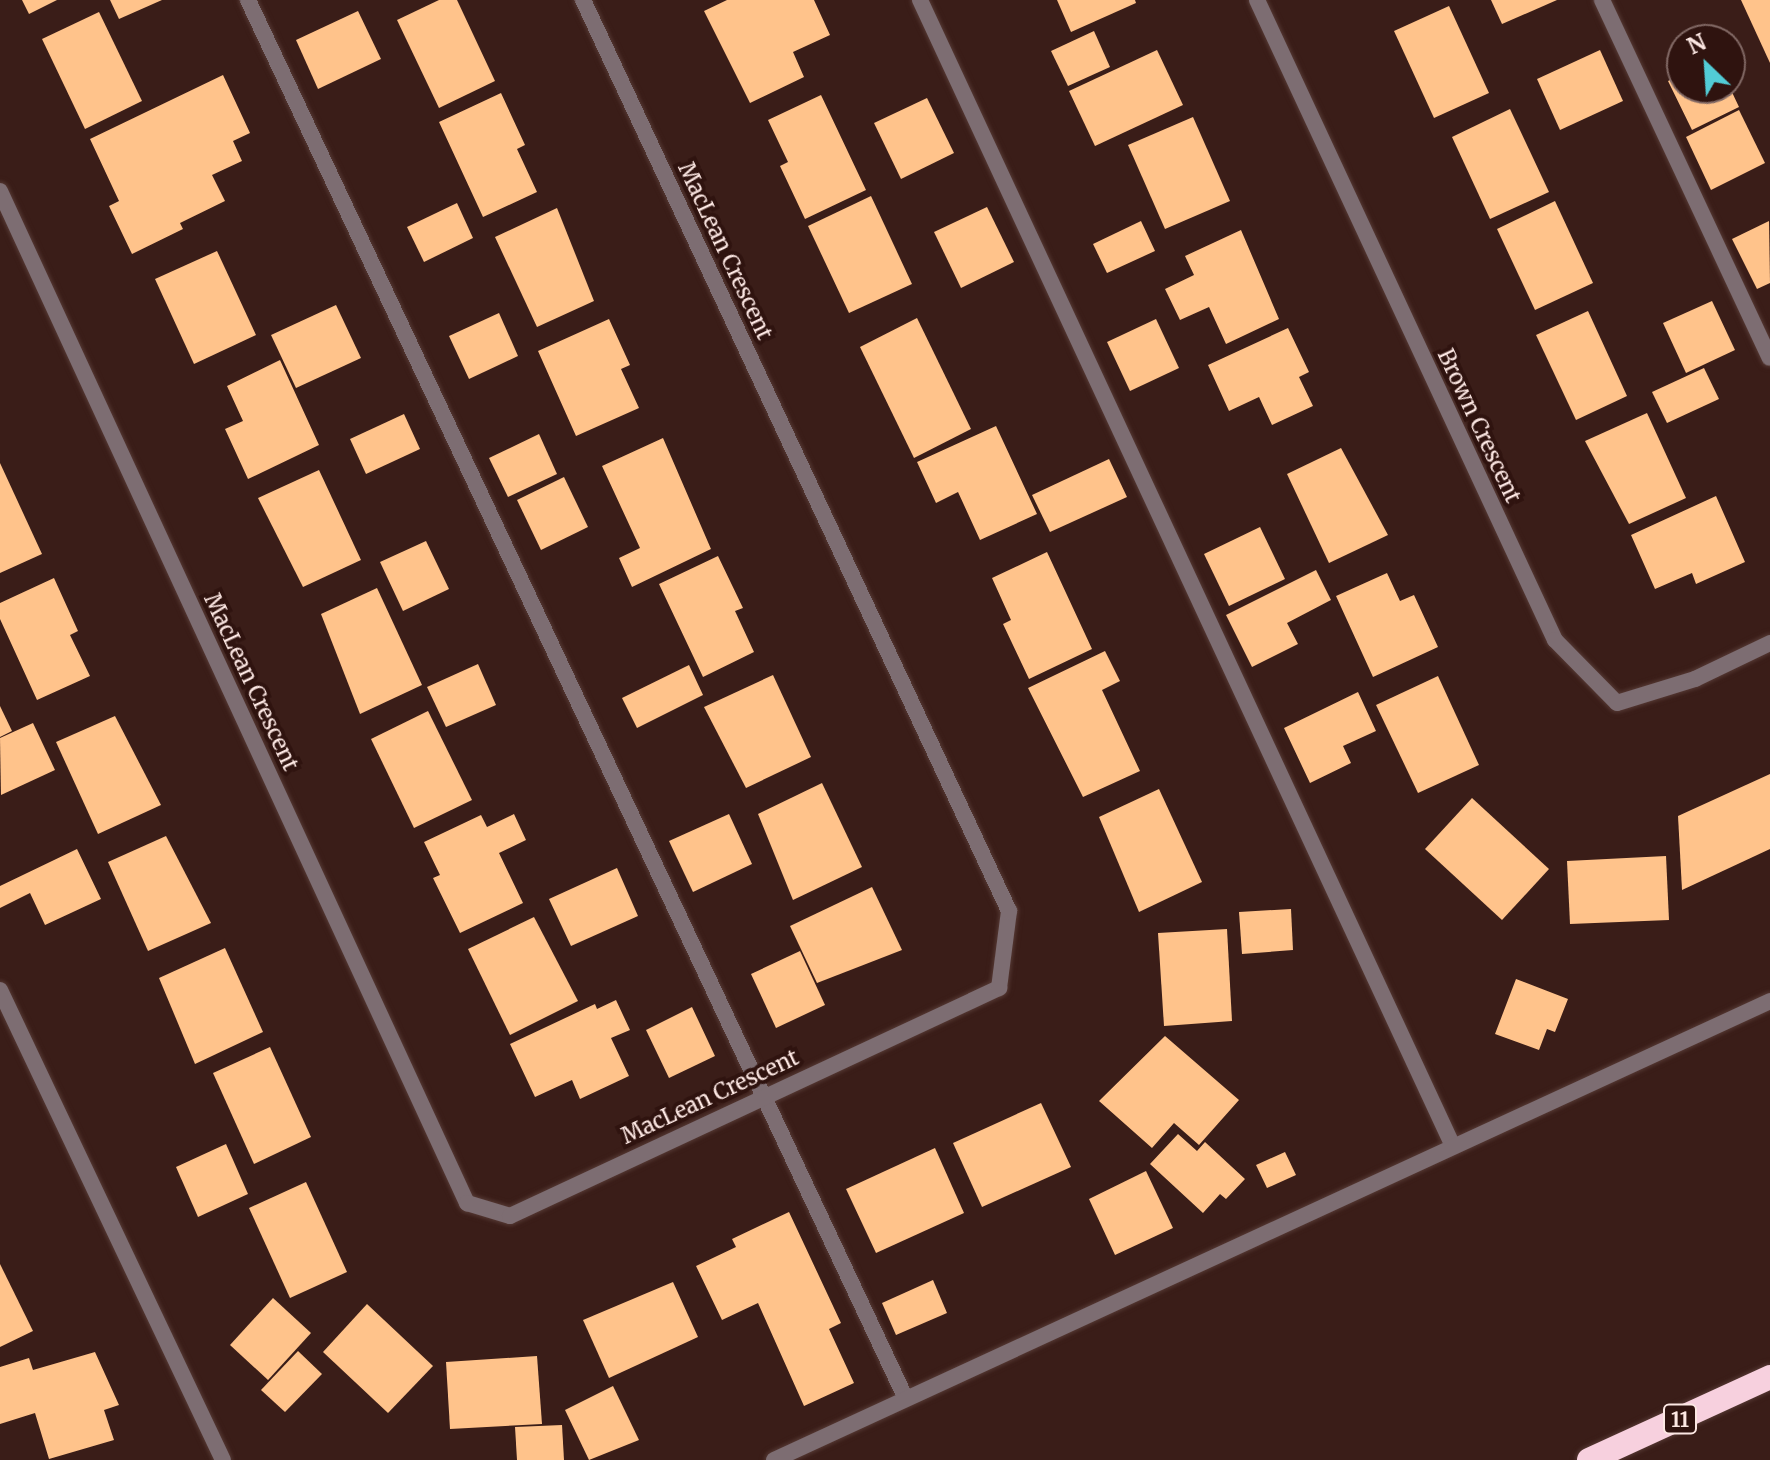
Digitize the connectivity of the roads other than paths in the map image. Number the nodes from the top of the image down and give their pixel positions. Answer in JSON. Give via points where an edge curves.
{"nodes":[{"id":1,"x":248,"y":0,"type":"edge"},
{"id":2,"x":583,"y":0,"type":"edge"},
{"id":3,"x":920,"y":0,"type":"edge"},
{"id":4,"x":1257,"y":0,"type":"edge"},
{"id":5,"x":1602,"y":0,"type":"edge"},
{"id":6,"x":0,"y":191,"type":"edge"},
{"id":7,"x":1770,"y":358,"type":"edge"},
{"id":8,"x":1770,"y":643,"type":"edge"},
{"id":9,"x":0,"y":990,"type":"edge"},
{"id":10,"x":1770,"y":1001,"type":"edge"},
{"id":11,"x":761,"y":1097,"type":"junction"},
{"id":12,"x":1452,"y":1144,"type":"junction"},
{"id":13,"x":1770,"y":1377,"type":"edge"},
{"id":14,"x":905,"y":1397,"type":"junction"},
{"id":15,"x":223,"y":1460,"type":"edge"},
{"id":16,"x":774,"y":1460,"type":"edge"},
{"id":17,"x":1589,"y":1460,"type":"edge"}],
"edges":[{"from":1,"to":11,"type":"street"},
{"from":2,"to":11,"type":"street","name":"MacLean Crescent","via":[[1009,911],[999,988]]},
{"from":3,"to":12,"type":"street"},
{"from":4,"to":8,"type":"street","name":"Brown Crescent","via":[[1555,640],[1617,703],[1695,679]]},
{"from":5,"to":7,"type":"street"},
{"from":6,"to":11,"type":"street","name":"MacLean Crescent","via":[[467,1203],[510,1216]]},
{"from":9,"to":15,"type":"street"},
{"from":10,"to":12,"type":"street"},
{"from":11,"to":14,"type":"street"},
{"from":12,"to":14,"type":"street"},
{"from":13,"to":17,"type":"highway","number":"11"},
{"from":14,"to":16,"type":"street"}]}
